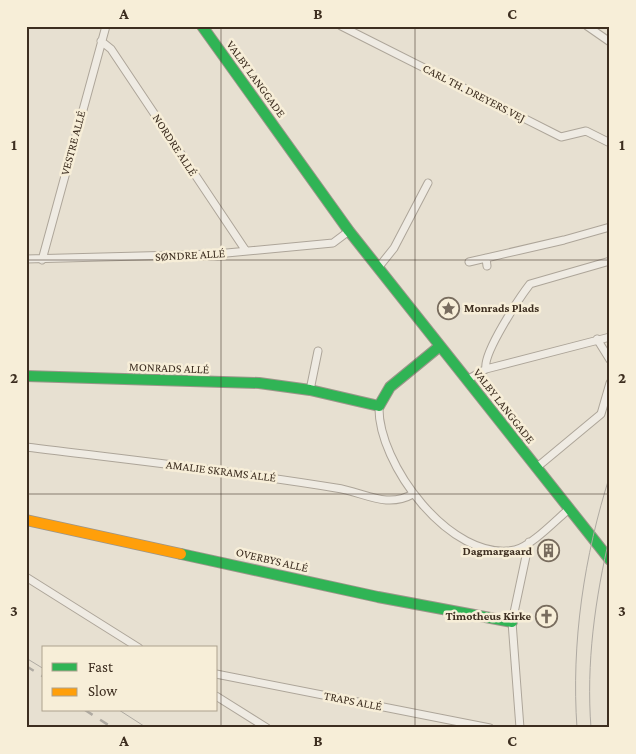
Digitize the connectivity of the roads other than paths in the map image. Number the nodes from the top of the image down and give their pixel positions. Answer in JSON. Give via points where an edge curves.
{"nodes":[{"id":1,"x":106,"y":26,"type":"edge"},
{"id":2,"x":202,"y":26,"type":"edge"},
{"id":3,"x":341,"y":26,"type":"edge"},
{"id":4,"x":587,"y":26,"type":"edge"},
{"id":5,"x":101,"y":41,"type":"junction"},
{"id":6,"x":610,"y":42,"type":"edge"},
{"id":7,"x":610,"y":143,"type":"edge"},
{"id":8,"x":428,"y":183,"type":"dead end"},
{"id":9,"x":610,"y":227,"type":"edge"},
{"id":10,"x":349,"y":231,"type":"junction"},
{"id":11,"x":246,"y":251,"type":"junction"},
{"id":12,"x":26,"y":259,"type":"edge"},
{"id":13,"x":42,"y":260,"type":"junction"},
{"id":14,"x":610,"y":261,"type":"edge"},
{"id":15,"x":469,"y":262,"type":"dead end"},
{"id":16,"x":378,"y":268,"type":"junction"},
{"id":17,"x":610,"y":337,"type":"edge"},
{"id":18,"x":598,"y":339,"type":"junction"},
{"id":19,"x":440,"y":346,"type":"junction"},
{"id":20,"x":318,"y":351,"type":"dead end"},
{"id":21,"x":610,"y":360,"type":"edge"},
{"id":22,"x":486,"y":369,"type":"junction"},
{"id":23,"x":26,"y":376,"type":"edge"},
{"id":24,"x":467,"y":380,"type":"junction"},
{"id":25,"x":610,"y":384,"type":"edge"},
{"id":26,"x":310,"y":390,"type":"junction"},
{"id":27,"x":379,"y":406,"type":"junction"},
{"id":28,"x":26,"y":447,"type":"edge"},
{"id":29,"x":536,"y":468,"type":"junction"},
{"id":30,"x":412,"y":494,"type":"junction"},
{"id":31,"x":569,"y":509,"type":"junction"},
{"id":32,"x":26,"y":520,"type":"edge"},
{"id":33,"x":530,"y":542,"type":"junction"},
{"id":34,"x":610,"y":560,"type":"edge"},
{"id":35,"x":26,"y":577,"type":"edge"},
{"id":36,"x":512,"y":622,"type":"junction"},
{"id":37,"x":136,"y":646,"type":"edge"},
{"id":38,"x":218,"y":674,"type":"edge"},
{"id":39,"x":218,"y":697,"type":"edge"},
{"id":40,"x":267,"y":728,"type":"edge"},
{"id":41,"x":490,"y":728,"type":"edge"},
{"id":42,"x":520,"y":728,"type":"edge"}],
"edges":[{"from":1,"to":5,"type":"street","name":"VESTRE ALLÉ"},
{"from":2,"to":10,"type":"street","name":"VALBY LANGGADE"},
{"from":3,"to":7,"type":"street","name":"CARL TH. DREYERS VEJ","via":[[561,137],[586,131]]},
{"from":4,"to":6,"type":"street"},
{"from":5,"to":11,"type":"street","name":"NORDRE ALLÉ","via":[[111,49]]},
{"from":5,"to":13,"type":"street","name":"VESTRE ALLÉ"},
{"from":8,"to":16,"type":"street","via":[[394,248]]},
{"from":9,"to":15,"type":"street","via":[[487,262]]},
{"from":10,"to":11,"type":"street","name":"SØNDRE ALLÉ","via":[[333,243]]},
{"from":10,"to":16,"type":"street","name":"VALBY LANGGADE"},
{"from":11,"to":13,"type":"street","name":"SØNDRE ALLÉ"},
{"from":12,"to":13,"type":"street","name":"SØNDRE ALLÉ"},
{"from":14,"to":22,"type":"street","via":[[530,284],[490,351]]},
{"from":16,"to":19,"type":"street","name":"VALBY LANGGADE"},
{"from":17,"to":18,"type":"street"},
{"from":18,"to":21,"type":"street"},
{"from":18,"to":22,"type":"street"},
{"from":19,"to":24,"type":"street","name":"VALBY LANGGADE"},
{"from":19,"to":27,"type":"street","via":[[390,387]]},
{"from":20,"to":26,"type":"street"},
{"from":22,"to":24,"type":"street"},
{"from":23,"to":26,"type":"street","name":"MONRADS ALLÉ","via":[[259,383]]},
{"from":24,"to":29,"type":"street","name":"VALBY LANGGADE"},
{"from":25,"to":29,"type":"street","via":[[600,414]]},
{"from":26,"to":27,"type":"street","name":"MONRADS ALLÉ"},
{"from":27,"to":30,"type":"street","via":[[388,448]]},
{"from":28,"to":30,"type":"street","name":"AMALIE SKRAMS ALLÉ","via":[[288,480],[340,488],[382,500],[400,501]]},
{"from":29,"to":31,"type":"street","name":"VALBY LANGGADE"},
{"from":30,"to":33,"type":"street","via":[[441,522],[473,544],[500,552],[517,550]]},
{"from":31,"to":33,"type":"street"},
{"from":31,"to":34,"type":"street","name":"VALBY LANGGADE"},
{"from":32,"to":36,"type":"street","name":"OVERBYS ALLÉ","via":[[378,597]]},
{"from":33,"to":36,"type":"street"},
{"from":35,"to":37,"type":"street"},
{"from":36,"to":42,"type":"street"},
{"from":38,"to":41,"type":"street","name":"TRAPS ALLÉ"},
{"from":39,"to":40,"type":"street"}]}
